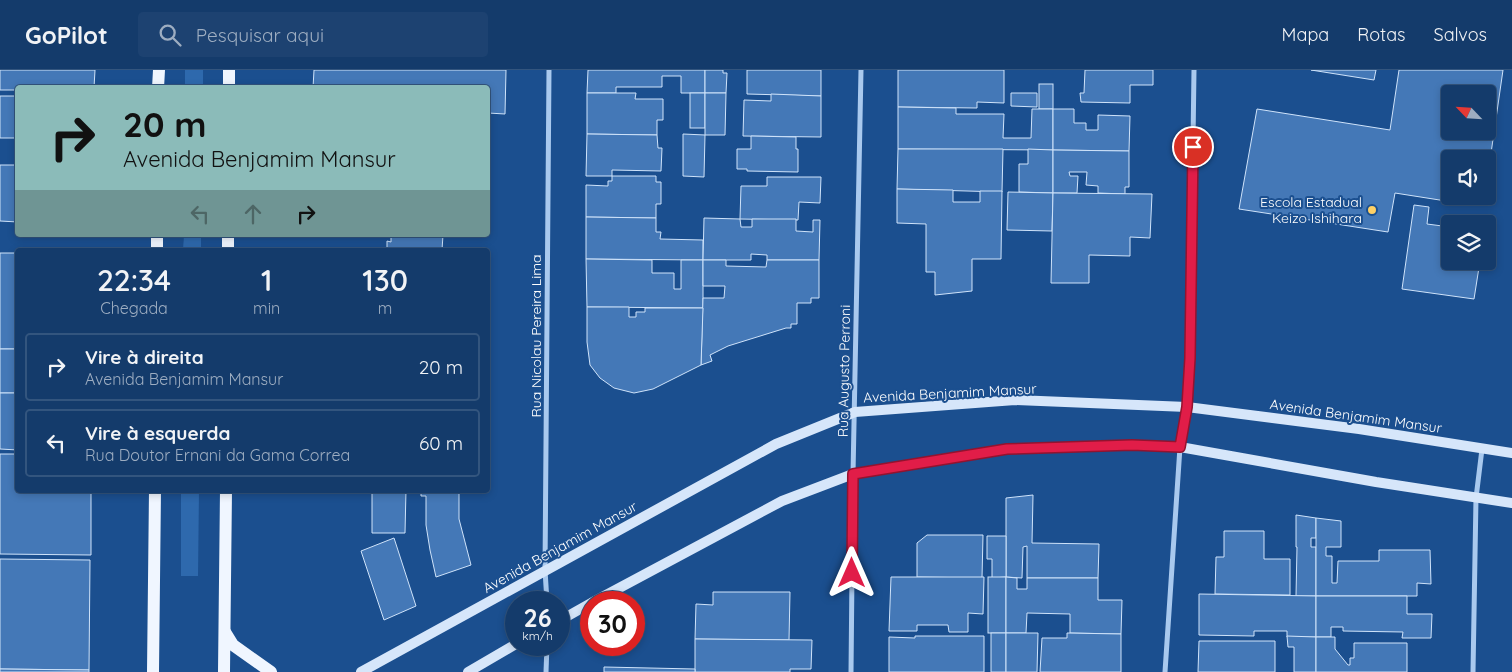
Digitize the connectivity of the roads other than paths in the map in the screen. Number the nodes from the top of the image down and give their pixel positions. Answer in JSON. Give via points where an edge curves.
{"nodes":[{"id":1,"x":158,"y":70,"type":"edge"},
{"id":2,"x":229,"y":70,"type":"edge"},
{"id":3,"x":549,"y":70,"type":"edge"},
{"id":4,"x":860,"y":70,"type":"edge"},
{"id":5,"x":1194,"y":70,"type":"edge"},
{"id":6,"x":158,"y":85,"type":"edge"},
{"id":7,"x":229,"y":85,"type":"edge"},
{"id":8,"x":1187,"y":407,"type":"junction"},
{"id":9,"x":855,"y":412,"type":"junction"},
{"id":10,"x":1180,"y":447,"type":"junction"},
{"id":11,"x":1482,"y":449,"type":"junction"},
{"id":12,"x":1512,"y":453,"type":"edge"},
{"id":13,"x":853,"y":474,"type":"junction"},
{"id":14,"x":155,"y":493,"type":"edge"},
{"id":15,"x":226,"y":493,"type":"edge"},
{"id":16,"x":1476,"y":498,"type":"junction"},
{"id":17,"x":1512,"y":503,"type":"edge"},
{"id":18,"x":546,"y":570,"type":"junction"},
{"id":19,"x":546,"y":591,"type":"edge"},
{"id":20,"x":614,"y":591,"type":"edge"},
{"id":21,"x":224,"y":630,"type":"junction"},
{"id":22,"x":505,"y":651,"type":"edge"},
{"id":23,"x":547,"y":656,"type":"edge"},
{"id":24,"x":473,"y":671,"type":"edge"},
{"id":25,"x":153,"y":672,"type":"edge"},
{"id":26,"x":224,"y":672,"type":"edge"},
{"id":27,"x":271,"y":672,"type":"edge"},
{"id":28,"x":360,"y":672,"type":"edge"},
{"id":29,"x":546,"y":672,"type":"edge"},
{"id":30,"x":852,"y":672,"type":"edge"},
{"id":31,"x":1165,"y":672,"type":"edge"},
{"id":32,"x":1473,"y":672,"type":"edge"}],
"edges":[{"from":1,"to":6,"type":"main road"},
{"from":2,"to":7,"type":"main road"},
{"from":3,"to":18,"type":"street","name":"Rua Nicolau Pereira Lima"},
{"from":4,"to":9,"type":"street","name":"Rua Augusto Perroni"},
{"from":5,"to":8,"type":"street"},
{"from":8,"to":9,"type":"main road","name":"Avenida Benjamim Mansur","via":[[1014,400]]},
{"from":8,"to":10,"type":"street"},
{"from":8,"to":11,"type":"main road","name":"Avenida Benjamim Mansur"},
{"from":9,"to":13,"type":"street","name":"Rua Augusto Perroni"},
{"from":9,"to":18,"type":"main road","name":"Avenida Benjamim Mansur","via":[[776,444]]},
{"from":10,"to":13,"type":"main road","via":[[1132,445],[1007,449]]},
{"from":10,"to":16,"type":"main road"},
{"from":10,"to":31,"type":"street"},
{"from":11,"to":12,"type":"main road","name":"Avenida Benjamim Mansur"},
{"from":11,"to":16,"type":"street"},
{"from":13,"to":20,"type":"main road","via":[[782,501]]},
{"from":13,"to":30,"type":"street","name":"Rua Augusto Perroni"},
{"from":14,"to":25,"type":"main road"},
{"from":15,"to":21,"type":"main road"},
{"from":16,"to":17,"type":"main road"},
{"from":16,"to":32,"type":"street"},
{"from":18,"to":19,"type":"street","name":"Rua Nicolau Pereira Lima"},
{"from":18,"to":28,"type":"main road","name":"Avenida Benjamim Mansur"},
{"from":21,"to":26,"type":"main road"},
{"from":21,"to":27,"type":"main road","via":[[233,645]]},
{"from":22,"to":24,"type":"main road"},
{"from":23,"to":29,"type":"street"}]}
